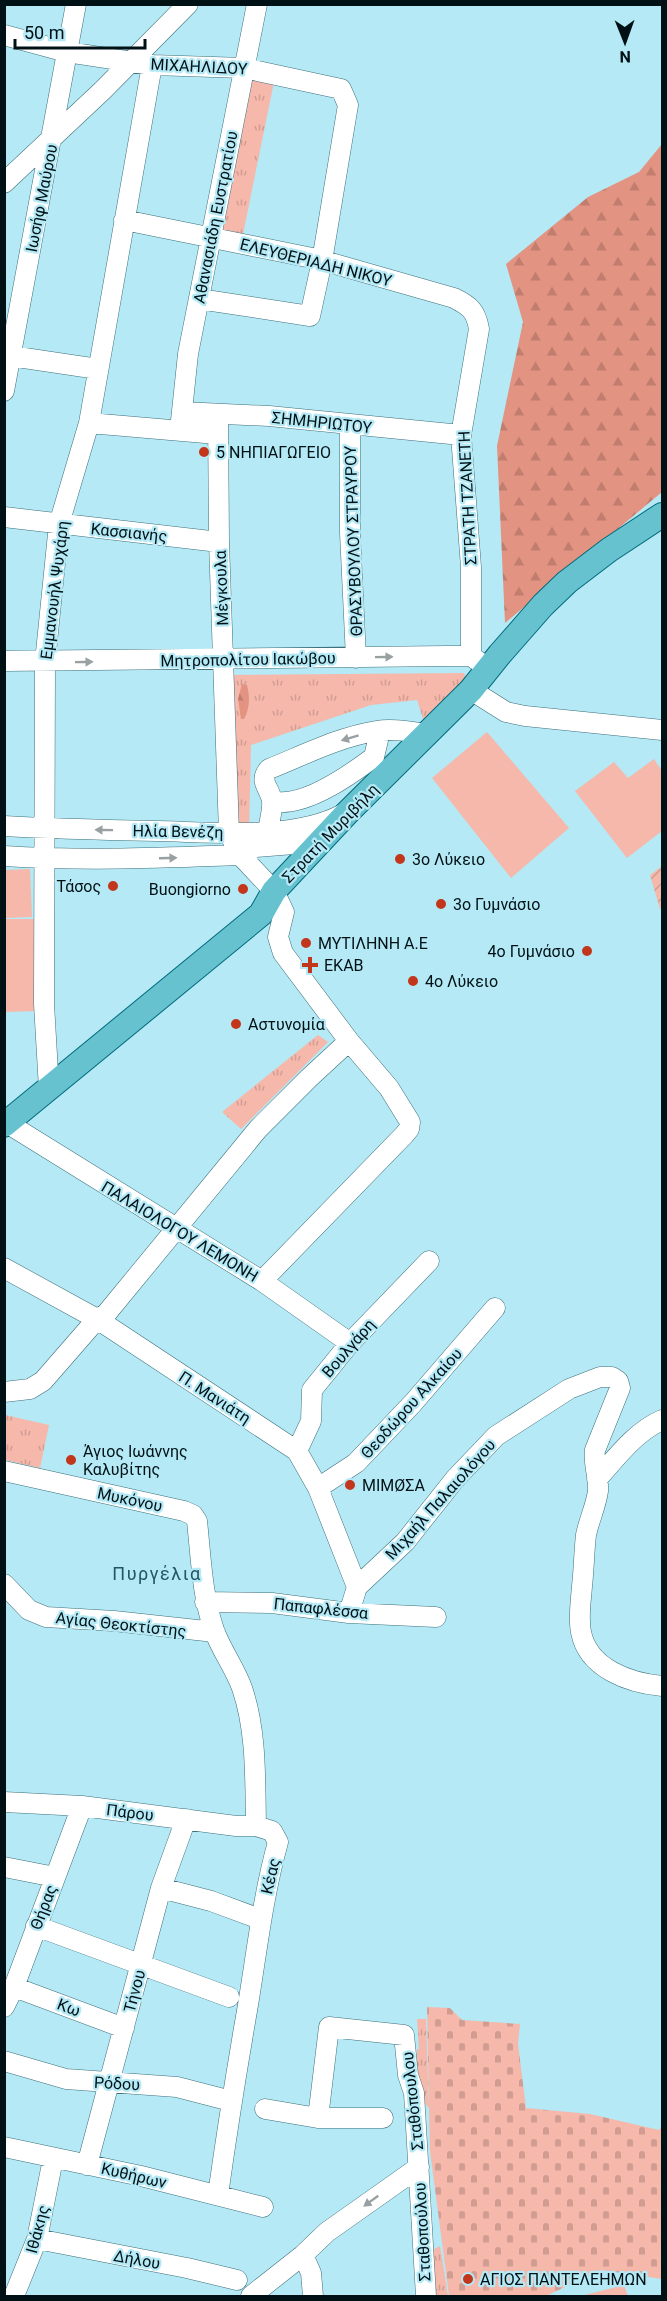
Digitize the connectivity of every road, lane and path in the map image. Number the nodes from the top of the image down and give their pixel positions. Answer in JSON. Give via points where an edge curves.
{"nodes":[{"id":1,"x":76,"y":4,"type":"edge"},
{"id":2,"x":188,"y":4,"type":"edge"},
{"id":3,"x":257,"y":4,"type":"edge"},
{"id":4,"x":4,"y":35,"type":"edge"},
{"id":5,"x":67,"y":52,"type":"junction"},
{"id":6,"x":142,"y":63,"type":"junction"},
{"id":7,"x":244,"y":68,"type":"junction"},
{"id":8,"x":52,"y":138,"type":"junction"},
{"id":9,"x":4,"y":183,"type":"edge"},
{"id":10,"x":124,"y":220,"type":"junction"},
{"id":11,"x":211,"y":237,"type":"junction"},
{"id":12,"x":322,"y":261,"type":"junction"},
{"id":13,"x":199,"y":299,"type":"junction"},
{"id":14,"x":471,"y":306,"type":"joint"},
{"id":15,"x":8,"y":356,"type":"edge"},
{"id":16,"x":98,"y":369,"type":"junction"},
{"id":17,"x":4,"y":391,"type":"edge"},
{"id":18,"x":181,"y":421,"type":"junction"},
{"id":19,"x":89,"y":423,"type":"junction"},
{"id":20,"x":218,"y":424,"type":"junction"},
{"id":21,"x":350,"y":425,"type":"junction"},
{"id":22,"x":461,"y":435,"type":"junction"},
{"id":23,"x":4,"y":516,"type":"edge"},
{"id":24,"x":653,"y":521,"type":"edge"},
{"id":25,"x":59,"y":524,"type":"junction"},
{"id":26,"x":219,"y":542,"type":"junction"},
{"id":27,"x":356,"y":658,"type":"junction"},
{"id":28,"x":223,"y":659,"type":"junction"},
{"id":29,"x":4,"y":662,"type":"edge"},
{"id":30,"x":45,"y":662,"type":"junction"},
{"id":31,"x":479,"y":662,"type":"junction"},
{"id":32,"x":471,"y":690,"type":"junction"},
{"id":33,"x":377,"y":730,"type":"junction"},
{"id":34,"x":663,"y":730,"type":"edge"},
{"id":35,"x":428,"y":734,"type":"junction"},
{"id":36,"x":272,"y":801,"type":"junction"},
{"id":37,"x":348,"y":812,"type":"junction"},
{"id":38,"x":4,"y":826,"type":"edge"},
{"id":39,"x":46,"y":828,"type":"junction"},
{"id":40,"x":268,"y":831,"type":"junction"},
{"id":41,"x":229,"y":833,"type":"junction"},
{"id":42,"x":319,"y":842,"type":"junction"},
{"id":43,"x":240,"y":855,"type":"junction"},
{"id":44,"x":4,"y":856,"type":"edge"},
{"id":45,"x":46,"y":858,"type":"junction"},
{"id":46,"x":274,"y":891,"type":"junction"},
{"id":47,"x":349,"y":1041,"type":"junction"},
{"id":48,"x":49,"y":1089,"type":"junction"},
{"id":49,"x":5,"y":1124,"type":"edge"},
{"id":50,"x":178,"y":1227,"type":"junction"},
{"id":51,"x":429,"y":1260,"type":"dead end"},
{"id":52,"x":4,"y":1268,"type":"edge"},
{"id":53,"x":262,"y":1281,"type":"junction"},
{"id":54,"x":495,"y":1308,"type":"dead end"},
{"id":55,"x":97,"y":1319,"type":"junction"},
{"id":56,"x":350,"y":1343,"type":"junction"},
{"id":57,"x":4,"y":1392,"type":"edge"},
{"id":58,"x":663,"y":1420,"type":"edge"},
{"id":59,"x":297,"y":1451,"type":"junction"},
{"id":60,"x":6,"y":1477,"type":"edge"},
{"id":61,"x":597,"y":1479,"type":"junction"},
{"id":62,"x":318,"y":1488,"type":"junction"},
{"id":63,"x":4,"y":1584,"type":"edge"},
{"id":64,"x":357,"y":1587,"type":"junction"},
{"id":65,"x":206,"y":1602,"type":"junction"},
{"id":66,"x":349,"y":1613,"type":"junction"},
{"id":67,"x":436,"y":1617,"type":"dead end"},
{"id":68,"x":214,"y":1632,"type":"junction"},
{"id":69,"x":663,"y":1686,"type":"edge"},
{"id":70,"x":4,"y":1802,"type":"edge"},
{"id":71,"x":82,"y":1806,"type":"junction"},
{"id":72,"x":186,"y":1819,"type":"junction"},
{"id":73,"x":256,"y":1826,"type":"junction"},
{"id":74,"x":4,"y":1868,"type":"edge"},
{"id":75,"x":55,"y":1877,"type":"junction"},
{"id":76,"x":161,"y":1888,"type":"junction"},
{"id":77,"x":260,"y":1919,"type":"junction"},
{"id":78,"x":36,"y":1926,"type":"junction"},
{"id":79,"x":141,"y":1965,"type":"junction"},
{"id":80,"x":14,"y":1987,"type":"junction"},
{"id":81,"x":229,"y":1997,"type":"dead end"},
{"id":82,"x":4,"y":2007,"type":"edge"},
{"id":83,"x":124,"y":2028,"type":"junction"},
{"id":84,"x":4,"y":2061,"type":"edge"},
{"id":85,"x":109,"y":2083,"type":"junction"},
{"id":86,"x":231,"y":2101,"type":"junction"},
{"id":87,"x":265,"y":2109,"type":"dead end"},
{"id":88,"x":318,"y":2118,"type":"junction"},
{"id":89,"x":382,"y":2118,"type":"dead end"},
{"id":90,"x":4,"y":2147,"type":"edge"},
{"id":91,"x":52,"y":2159,"type":"junction"},
{"id":92,"x":87,"y":2165,"type":"junction"},
{"id":93,"x":418,"y":2167,"type":"junction"},
{"id":94,"x":218,"y":2195,"type":"junction"},
{"id":95,"x":263,"y":2207,"type":"dead end"},
{"id":96,"x":38,"y":2239,"type":"junction"},
{"id":97,"x":303,"y":2255,"type":"junction"},
{"id":98,"x":237,"y":2280,"type":"dead end"},
{"id":99,"x":14,"y":2296,"type":"edge"},
{"id":100,"x":251,"y":2296,"type":"edge"},
{"id":101,"x":313,"y":2296,"type":"edge"},
{"id":102,"x":426,"y":2296,"type":"edge"}],
"edges":[{"from":1,"to":5,"type":"street","name":"Ιωσήφ Μαύρου"},
{"from":2,"to":6,"type":"street"},
{"from":3,"to":7,"type":"street","name":"Αθανασιάδη Ευστρατίου"},
{"from":4,"to":5,"type":"street","name":"ΜΙΧΑΗΛΙΔΟΥ"},
{"from":5,"to":6,"type":"street","name":"ΜΙΧΑΗΛΙΔΟΥ"},
{"from":5,"to":8,"type":"street","name":"Ιωσήφ Μαύρου"},
{"from":6,"to":7,"type":"street","name":"ΜΙΧΑΗΛΙΔΟΥ"},
{"from":6,"to":8,"type":"street"},
{"from":6,"to":10,"type":"street","name":"Εμμανουήλ Ψυχάρη"},
{"from":7,"to":11,"type":"street","name":"Αθανασιάδη Ευστρατίου"},
{"from":7,"to":12,"type":"street","name":"ΜΙΧΑΗΛΙΔΟΥ","via":[[341,89],[348,105]]},
{"from":8,"to":9,"type":"street"},
{"from":8,"to":15,"type":"street","name":"Ιωσήφ Μαύρου"},
{"from":10,"to":11,"type":"street","name":"ΕΛΕΥΘΕΡΙΑΔΗ ΝΙΚΟΥ"},
{"from":10,"to":16,"type":"street","name":"Εμμανουήλ Ψυχάρη"},
{"from":11,"to":12,"type":"street","name":"ΕΛΕΥΘΕΡΙΑΔΗ ΝΙΚΟΥ"},
{"from":11,"to":13,"type":"street","name":"Αθανασιάδη Ευστρατίου"},
{"from":12,"to":13,"type":"street","via":[[310,316]]},
{"from":12,"to":14,"type":"street","name":"ΕΛΕΥΘΕΡΙΑΔΗ ΝΙΚΟΥ"},
{"from":13,"to":18,"type":"street","name":"Αθανασιάδη Ευστρατίου"},
{"from":14,"to":22,"type":"street","name":"ΣΤΡΑΤΗ ΤΖΑΝΕΤΗ","via":[[479,329]]},
{"from":15,"to":16,"type":"street"},
{"from":15,"to":17,"type":"street","name":"Ιωσήφ Μαύρου"},
{"from":16,"to":19,"type":"street","name":"Εμμανουήλ Ψυχάρη"},
{"from":18,"to":19,"type":"street","name":"ΣΗΜΗΡΙΩΤΟΥ"},
{"from":18,"to":20,"type":"street","name":"ΣΗΜΗΡΙΩΤΟΥ"},
{"from":19,"to":25,"type":"street","name":"Εμμανουήλ Ψυχάρη"},
{"from":20,"to":21,"type":"street","name":"ΣΗΜΗΡΙΩΤΟΥ","via":[[269,416]]},
{"from":20,"to":26,"type":"street","name":"Μέγκουλα"},
{"from":21,"to":22,"type":"street","name":"ΣΗΜΗΡΙΩΤΟΥ"},
{"from":21,"to":27,"type":"street","name":"ΘΡΑΣΥΒΟΥΛΟΥ ΣΤΡΑΥΡΟΥ"},
{"from":22,"to":31,"type":"street","name":"ΣΤΡΑΤΗ ΤΖΑΝΕΤΗ"},
{"from":23,"to":25,"type":"street","name":"Κασσιανής"},
{"from":24,"to":31,"type":"main road","name":"Στρατή Μυριβήλη","via":[[567,582],[522,627]]},
{"from":25,"to":26,"type":"street","name":"Κασσιανής"},
{"from":25,"to":30,"type":"street","name":"Εμμανουήλ Ψυχάρη"},
{"from":26,"to":28,"type":"street","name":"Μέγκουλα"},
{"from":27,"to":28,"type":"street","name":"Μητροπολίτου Ιακώβου"},
{"from":27,"to":31,"type":"street","name":"Μητροπολίτου Ιακώβου","one_way":true},
{"from":30,"to":28,"type":"street","name":"Μητροπολίτου Ιακώβου","one_way":true},
{"from":28,"to":41,"type":"street","name":"Μέγκουλα"},
{"from":29,"to":30,"type":"street","name":"Μητροπολίτου Ιακώβου"},
{"from":30,"to":39,"type":"street","name":"Εμμανουήλ Ψυχάρη"},
{"from":31,"to":32,"type":"main road","name":"Στρατή Μυριβήλη"},
{"from":32,"to":34,"type":"street","via":[[506,712],[525,716]]},
{"from":32,"to":35,"type":"main road","name":"Στρατή Μυριβήλη"},
{"from":33,"to":35,"type":"street"},
{"from":33,"to":36,"type":"street","via":[[374,757],[347,776],[312,795]]},
{"from":33,"to":36,"type":"street","one_way":true,"via":[[346,738],[269,769],[263,783]]},
{"from":35,"to":37,"type":"main road","name":"Στρατή Μυριβήλη"},
{"from":36,"to":40,"type":"street"},
{"from":37,"to":40,"type":"street","name":"Ηλία Βενέζη","via":[[316,825]]},
{"from":37,"to":42,"type":"main road","name":"Στρατή Μυριβήλη"},
{"from":38,"to":39,"type":"street","name":"Ηλία Βενέζη"},
{"from":41,"to":39,"type":"street","name":"Ηλία Βενέζη","one_way":true},
{"from":39,"to":45,"type":"street","name":"Εμμανουήλ Ψυχάρη"},
{"from":40,"to":41,"type":"street","name":"Ηλία Βενέζη"},
{"from":41,"to":43,"type":"street"},
{"from":42,"to":43,"type":"street","via":[[256,847]]},
{"from":42,"to":46,"type":"main road","name":"Στρατή Μυριβήλη"},
{"from":45,"to":43,"type":"street","name":"Ηλία Βενέζη","one_way":true},
{"from":43,"to":46,"type":"street","name":"Ηλία Βενέζη"},
{"from":44,"to":45,"type":"street","name":"Ηλία Βενέζη"},
{"from":45,"to":48,"type":"street","name":"Εμμανουήλ Ψυχάρη","via":[[44,1004]]},
{"from":46,"to":47,"type":"street","via":[[284,912],[279,946]]},
{"from":46,"to":48,"type":"main road","name":"Στρατή Μυριβήλη","via":[[261,914]]},
{"from":47,"to":50,"type":"street","via":[[258,1129]]},
{"from":47,"to":53,"type":"street","via":[[389,1088],[410,1122],[409,1130]]},
{"from":48,"to":49,"type":"main road","name":"Στρατή Μυριβήλη"},
{"from":49,"to":50,"type":"street","name":"ΠΑΛΑΙΟΛΟΓΟΥ ΛΕΜΟΝΗ"},
{"from":50,"to":53,"type":"street","name":"ΠΑΛΑΙΟΛΟΓΟΥ ΛΕΜΟΝΗ"},
{"from":50,"to":55,"type":"street","via":[[106,1314]]},
{"from":51,"to":56,"type":"street","name":"Βουλγάρη"},
{"from":52,"to":55,"type":"street","name":"Π. Μανιάτη"},
{"from":53,"to":56,"type":"street","name":"ΠΑΛΑΙΟΛΟΓΟΥ ΛΕΜΟΝΗ"},
{"from":54,"to":62,"type":"street","name":"Θεοδώρου Αλκαίου","via":[[356,1463]]},
{"from":55,"to":57,"type":"street","via":[[44,1381],[30,1389]]},
{"from":55,"to":59,"type":"street","name":"Π. Μανιάτη"},
{"from":56,"to":59,"type":"street","name":"Βουλγάρη","via":[[312,1390],[311,1421]]},
{"from":58,"to":61,"type":"street","via":[[639,1434]]},
{"from":59,"to":62,"type":"street","name":"Π. Μανιάτη"},
{"from":60,"to":65,"type":"street","name":"Μυκόνου","via":[[184,1510],[193,1515],[197,1521]]},
{"from":61,"to":64,"type":"street","name":"Μιχαήλ Παλαιολόγου","via":[[595,1450],[620,1388],[612,1377],[600,1377],[569,1389],[496,1436],[455,1479],[405,1542]]},
{"from":61,"to":69,"type":"street","via":[[597,1498],[586,1534],[581,1633],[589,1652],[605,1667],[625,1679]]},
{"from":62,"to":64,"type":"street","name":"Π. Μανιάτη"},
{"from":63,"to":68,"type":"street","name":"Αγίας Θεοκτίστης","via":[[29,1610],[46,1617]]},
{"from":64,"to":66,"type":"street","name":"Μιχαήλ Παλαιολόγου"},
{"from":65,"to":66,"type":"street","name":"Παπαφλέσσα","via":[[272,1603]]},
{"from":65,"to":68,"type":"street"},
{"from":66,"to":67,"type":"street","name":"Παπαφλέσσα"},
{"from":68,"to":73,"type":"street","via":[[242,1688],[251,1724]]},
{"from":70,"to":71,"type":"street","name":"Πάρου"},
{"from":71,"to":72,"type":"street","name":"Πάρου"},
{"from":71,"to":75,"type":"street","name":"Θήρας"},
{"from":72,"to":73,"type":"street","name":"Πάρου"},
{"from":72,"to":76,"type":"street","name":"Τήνου"},
{"from":73,"to":77,"type":"street","name":"Κέας","via":[[272,1831],[278,1842]]},
{"from":74,"to":75,"type":"street"},
{"from":75,"to":78,"type":"street","name":"Θήρας"},
{"from":76,"to":77,"type":"street"},
{"from":76,"to":79,"type":"street","name":"Τήνου"},
{"from":77,"to":86,"type":"street","name":"Κέας"},
{"from":78,"to":79,"type":"street"},
{"from":78,"to":80,"type":"street","name":"Θήρας"},
{"from":79,"to":81,"type":"street"},
{"from":79,"to":83,"type":"street","name":"Τήνου"},
{"from":80,"to":82,"type":"street","name":"Θήρας"},
{"from":80,"to":83,"type":"street","name":"Κω"},
{"from":83,"to":85,"type":"street","name":"Τήνου"},
{"from":84,"to":85,"type":"street","name":"Ρόδου","via":[[66,2079]]},
{"from":85,"to":86,"type":"street","name":"Ρόδου","via":[[177,2087]]},
{"from":85,"to":92,"type":"street","name":"Τήνου"},
{"from":86,"to":94,"type":"street","name":"Κέας"},
{"from":87,"to":88,"type":"street"},
{"from":88,"to":89,"type":"street"},
{"from":88,"to":93,"type":"street","name":"Σταθόπουλου","via":[[329,2027],[404,2035],[414,2093]]},
{"from":90,"to":91,"type":"street","name":"Κυθήρων"},
{"from":91,"to":92,"type":"street","name":"Κυθήρων"},
{"from":91,"to":96,"type":"street","name":"Ιθάκης"},
{"from":92,"to":94,"type":"street","name":"Κυθήρων"},
{"from":93,"to":97,"type":"street","one_way":true,"via":[[327,2232]]},
{"from":93,"to":102,"type":"street","name":"Σταθοπούλου"},
{"from":94,"to":95,"type":"street","name":"Κυθήρων"},
{"from":96,"to":98,"type":"street","name":"Δήλου"},
{"from":96,"to":99,"type":"street","name":"Ιθάκης"},
{"from":97,"to":100,"type":"street"},
{"from":97,"to":101,"type":"street","via":[[311,2273]]}]}
